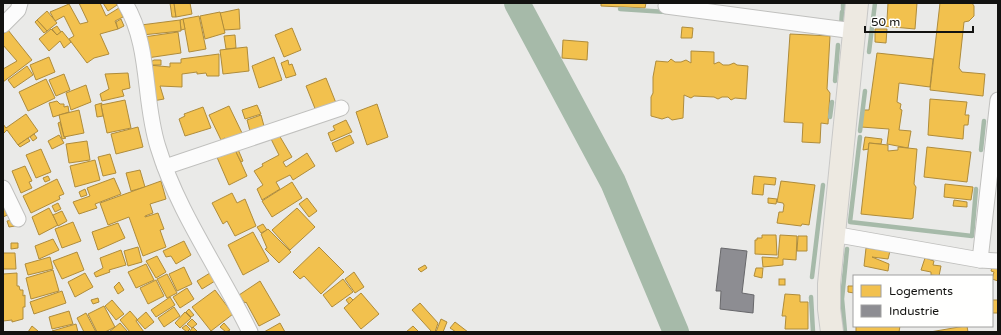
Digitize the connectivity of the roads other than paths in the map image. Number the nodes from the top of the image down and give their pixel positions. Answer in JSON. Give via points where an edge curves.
{"nodes":[{"id":1,"x":20,"y":3,"type":"edge"},
{"id":2,"x":125,"y":3,"type":"edge"},
{"id":3,"x":857,"y":3,"type":"edge"},
{"id":4,"x":666,"y":6,"type":"dead end"},
{"id":5,"x":3,"y":25,"type":"edge"},
{"id":6,"x":854,"y":31,"type":"junction"},
{"id":7,"x":998,"y":100,"type":"edge"},
{"id":8,"x":340,"y":108,"type":"dead end"},
{"id":9,"x":997,"y":120,"type":"edge"},
{"id":10,"x":165,"y":167,"type":"junction"},
{"id":11,"x":3,"y":188,"type":"edge"},
{"id":12,"x":18,"y":219,"type":"dead end"},
{"id":13,"x":833,"y":234,"type":"junction"},
{"id":14,"x":980,"y":260,"type":"junction"},
{"id":15,"x":998,"y":261,"type":"edge"},
{"id":16,"x":250,"y":332,"type":"edge"},
{"id":17,"x":832,"y":332,"type":"edge"}],
"edges":[{"from":1,"to":5,"type":"street","via":[[18,10]]},
{"from":2,"to":10,"type":"street","via":[[138,31],[153,127]]},
{"from":3,"to":6,"type":"main road"},
{"from":4,"to":6,"type":"street"},
{"from":6,"to":13,"type":"main road"},
{"from":7,"to":9,"type":"street"},
{"from":8,"to":10,"type":"street"},
{"from":9,"to":14,"type":"street"},
{"from":10,"to":16,"type":"street","via":[[184,210]]},
{"from":11,"to":12,"type":"street"},
{"from":13,"to":14,"type":"street"},
{"from":13,"to":17,"type":"main road","via":[[828,284],[828,309]]},
{"from":14,"to":15,"type":"street"}]}
